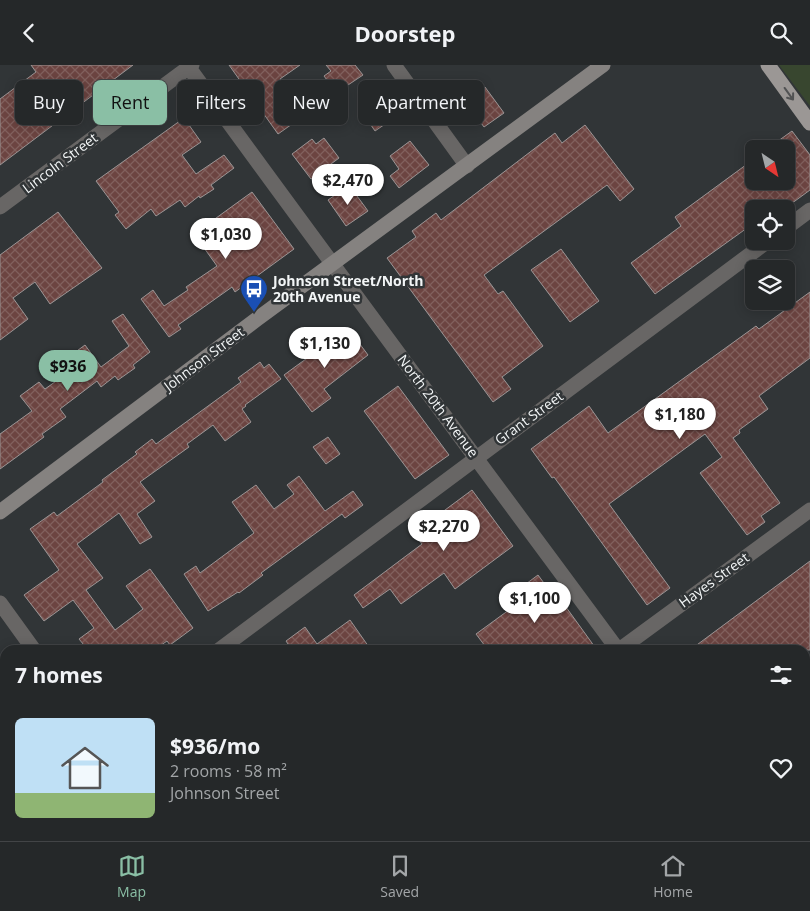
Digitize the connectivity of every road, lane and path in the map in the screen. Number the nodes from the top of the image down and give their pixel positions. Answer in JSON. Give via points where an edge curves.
{"nodes":[{"id":1,"x":394,"y":65,"type":"edge"},
{"id":2,"x":603,"y":65,"type":"edge"},
{"id":3,"x":768,"y":65,"type":"edge"},
{"id":4,"x":189,"y":66,"type":"edge"},
{"id":5,"x":810,"y":123,"type":"edge"},
{"id":6,"x":467,"y":166,"type":"junction"},
{"id":7,"x":0,"y":207,"type":"edge"},
{"id":8,"x":810,"y":210,"type":"edge"},
{"id":9,"x":795,"y":221,"type":"edge"},
{"id":10,"x":756,"y":250,"type":"edge"},
{"id":11,"x":332,"y":265,"type":"junction"},
{"id":12,"x":476,"y":457,"type":"junction"},
{"id":13,"x":810,"y":510,"type":"edge"},
{"id":14,"x":0,"y":512,"type":"edge"},
{"id":15,"x":0,"y":603,"type":"edge"},
{"id":16,"x":30,"y":645,"type":"edge"},
{"id":17,"x":226,"y":645,"type":"edge"},
{"id":18,"x":614,"y":645,"type":"edge"},
{"id":19,"x":625,"y":645,"type":"edge"}],
"edges":[{"from":1,"to":6,"type":"street"},
{"from":2,"to":6,"type":"street","name":"Johnson Street"},
{"from":3,"to":5,"type":"main road","one_way":true},
{"from":4,"to":7,"type":"street","name":"Lincoln Street"},
{"from":4,"to":11,"type":"street","name":"North 20th Avenue"},
{"from":6,"to":11,"type":"street","name":"Johnson Street"},
{"from":8,"to":9,"type":"street"},
{"from":10,"to":12,"type":"street","name":"Grant Street"},
{"from":11,"to":12,"type":"street","name":"North 20th Avenue"},
{"from":11,"to":14,"type":"street","name":"Johnson Street"},
{"from":12,"to":17,"type":"street","name":"Grant Street"},
{"from":12,"to":18,"type":"street","name":"North 20th Avenue"},
{"from":13,"to":19,"type":"street","name":"Hayes Street"},
{"from":15,"to":16,"type":"street"}]}
